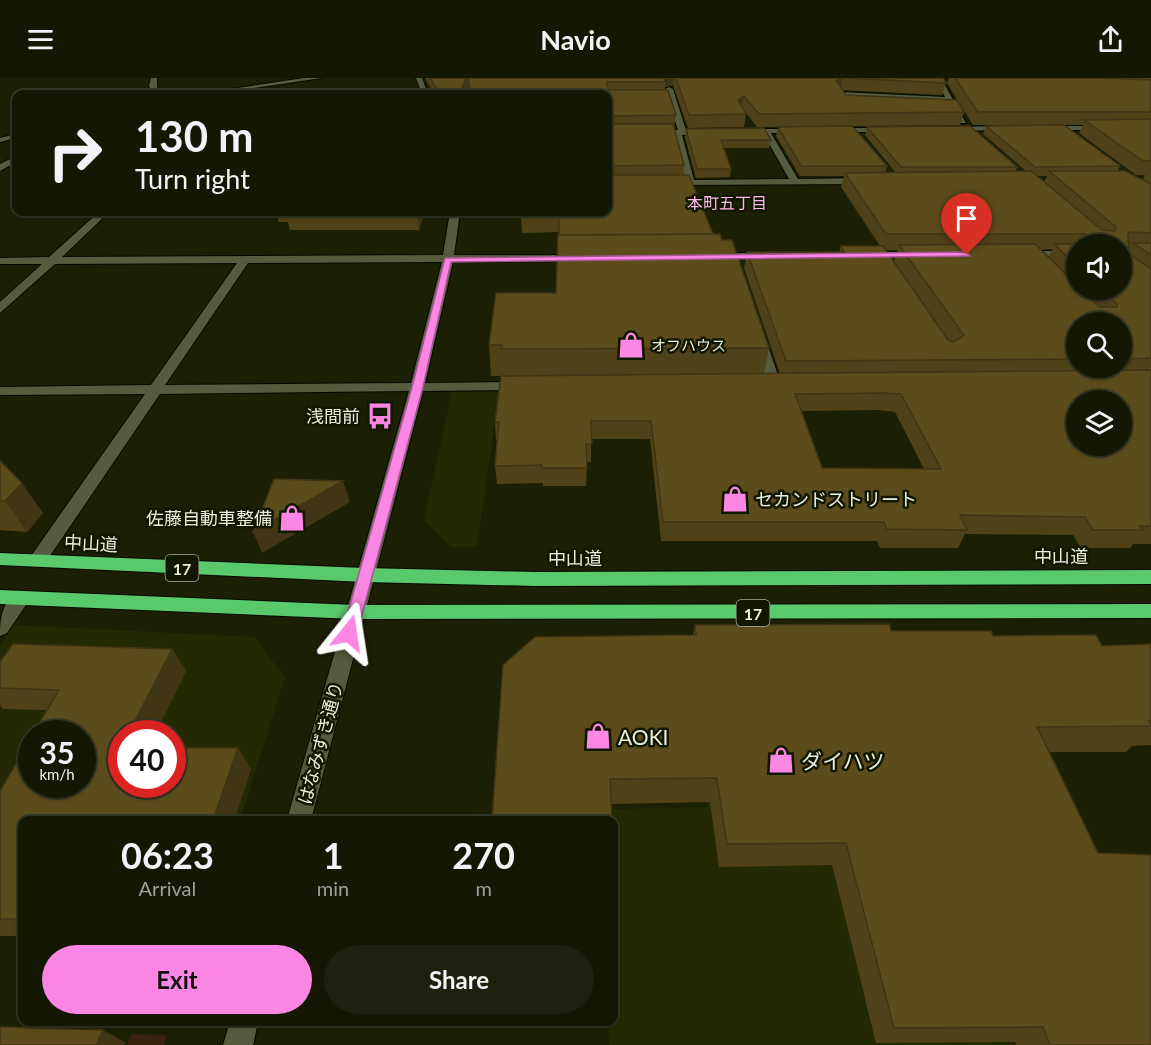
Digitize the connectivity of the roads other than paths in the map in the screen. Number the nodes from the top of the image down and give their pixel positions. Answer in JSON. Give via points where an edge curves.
{"nodes":[{"id":1,"x":319,"y":78,"type":"edge"},
{"id":2,"x":931,"y":78,"type":"edge"},
{"id":3,"x":942,"y":79,"type":"edge"},
{"id":4,"x":669,"y":89,"type":"edge"},
{"id":5,"x":241,"y":90,"type":"edge"},
{"id":6,"x":661,"y":98,"type":"edge"},
{"id":7,"x":671,"y":98,"type":"junction"},
{"id":8,"x":950,"y":99,"type":"junction"},
{"id":9,"x":955,"y":108,"type":"junction"},
{"id":10,"x":745,"y":118,"type":"edge"},
{"id":11,"x":1021,"y":128,"type":"edge"},
{"id":12,"x":1032,"y":128,"type":"edge"},
{"id":13,"x":1062,"y":128,"type":"junction"},
{"id":14,"x":1151,"y":128,"type":"edge"},
{"id":15,"x":899,"y":129,"type":"edge"},
{"id":16,"x":934,"y":129,"type":"edge"},
{"id":17,"x":969,"y":129,"type":"junction"},
{"id":18,"x":809,"y":130,"type":"edge"},
{"id":19,"x":820,"y":130,"type":"edge"},
{"id":20,"x":852,"y":130,"type":"junction"},
{"id":21,"x":753,"y":131,"type":"junction"},
{"id":22,"x":766,"y":131,"type":"junction"},
{"id":23,"x":680,"y":132,"type":"junction"},
{"id":24,"x":718,"y":132,"type":"edge"},
{"id":25,"x":729,"y":132,"type":"edge"},
{"id":26,"x":612,"y":133,"type":"edge"},
{"id":27,"x":977,"y":136,"type":"edge"},
{"id":28,"x":860,"y":138,"type":"edge"},
{"id":29,"x":1080,"y":141,"type":"edge"},
{"id":30,"x":795,"y":181,"type":"junction"},
{"id":31,"x":873,"y":181,"type":"edge"},
{"id":32,"x":690,"y":183,"type":"junction"},
{"id":33,"x":654,"y":184,"type":"edge"},
{"id":34,"x":100,"y":216,"type":"edge"},
{"id":35,"x":454,"y":216,"type":"edge"},
{"id":36,"x":1008,"y":254,"type":"edge"},
{"id":37,"x":1032,"y":254,"type":"junction"},
{"id":38,"x":1066,"y":254,"type":"edge"},
{"id":39,"x":698,"y":256,"type":"edge"},
{"id":40,"x":778,"y":256,"type":"edge"},
{"id":41,"x":595,"y":258,"type":"edge"},
{"id":42,"x":448,"y":260,"type":"junction"},
{"id":43,"x":0,"y":261,"type":"edge"},
{"id":44,"x":51,"y":261,"type":"junction"},
{"id":45,"x":243,"y":262,"type":"junction"},
{"id":46,"x":1047,"y":270,"type":"edge"},
{"id":47,"x":0,"y":309,"type":"edge"},
{"id":48,"x":753,"y":320,"type":"edge"},
{"id":49,"x":774,"y":384,"type":"edge"},
{"id":50,"x":536,"y":386,"type":"edge"},
{"id":51,"x":417,"y":387,"type":"junction"},
{"id":52,"x":154,"y":389,"type":"junction"},
{"id":53,"x":0,"y":391,"type":"edge"},
{"id":54,"x":0,"y":559,"type":"edge"},
{"id":55,"x":37,"y":561,"type":"junction"},
{"id":56,"x":365,"y":575,"type":"junction"},
{"id":57,"x":1151,"y":577,"type":"edge"},
{"id":58,"x":0,"y":597,"type":"edge"},
{"id":59,"x":21,"y":599,"type":"junction"},
{"id":60,"x":1151,"y":611,"type":"edge"},
{"id":61,"x":355,"y":612,"type":"junction"},
{"id":62,"x":0,"y":628,"type":"edge"},
{"id":63,"x":300,"y":816,"type":"edge"},
{"id":64,"x":243,"y":1026,"type":"edge"},
{"id":65,"x":238,"y":1045,"type":"edge"}],
"edges":[{"from":1,"to":5,"type":"street"},
{"from":2,"to":3,"type":"street"},
{"from":3,"to":8,"type":"street"},
{"from":4,"to":7,"type":"street"},
{"from":6,"to":7,"type":"street"},
{"from":7,"to":23,"type":"street"},
{"from":8,"to":9,"type":"street"},
{"from":8,"to":9,"type":"street","via":[[840,94],[843,103]]},
{"from":9,"to":17,"type":"street"},
{"from":10,"to":21,"type":"street"},
{"from":11,"to":17,"type":"street"},
{"from":12,"to":13,"type":"street"},
{"from":13,"to":14,"type":"street"},
{"from":13,"to":29,"type":"street"},
{"from":15,"to":20,"type":"street"},
{"from":16,"to":17,"type":"street"},
{"from":17,"to":27,"type":"street"},
{"from":18,"to":22,"type":"street"},
{"from":19,"to":20,"type":"street"},
{"from":20,"to":28,"type":"street"},
{"from":21,"to":22,"type":"street"},
{"from":21,"to":25,"type":"street"},
{"from":22,"to":30,"type":"street"},
{"from":23,"to":24,"type":"street"},
{"from":23,"to":26,"type":"street"},
{"from":23,"to":32,"type":"street"},
{"from":30,"to":31,"type":"street"},
{"from":30,"to":32,"type":"street"},
{"from":32,"to":33,"type":"street"},
{"from":34,"to":44,"type":"street"},
{"from":35,"to":42,"type":"street","name":"はなみずき通り"},
{"from":36,"to":37,"type":"street"},
{"from":37,"to":38,"type":"street"},
{"from":37,"to":46,"type":"street"},
{"from":39,"to":40,"type":"street","via":[[734,261]]},
{"from":41,"to":42,"type":"street"},
{"from":42,"to":45,"type":"street"},
{"from":42,"to":51,"type":"street","name":"はなみずき通り"},
{"from":43,"to":44,"type":"street"},
{"from":44,"to":45,"type":"street"},
{"from":44,"to":47,"type":"street"},
{"from":45,"to":52,"type":"street"},
{"from":48,"to":49,"type":"street"},
{"from":50,"to":51,"type":"street"},
{"from":51,"to":52,"type":"street"},
{"from":51,"to":56,"type":"street","name":"はなみずき通り"},
{"from":52,"to":53,"type":"street"},
{"from":52,"to":55,"type":"street"},
{"from":54,"to":55,"type":"highway","name":"中山道","number":"17"},
{"from":55,"to":56,"type":"highway","name":"中山道","number":"17"},
{"from":56,"to":57,"type":"highway","name":"中山道","number":"17","via":[[536,579]]},
{"from":56,"to":61,"type":"street","name":"はなみずき通り"},
{"from":58,"to":59,"type":"highway","number":"17"},
{"from":59,"to":61,"type":"highway","number":"17"},
{"from":59,"to":62,"type":"street"},
{"from":60,"to":61,"type":"highway","number":"17"},
{"from":61,"to":63,"type":"street","name":"はなみずき通り"},
{"from":64,"to":65,"type":"street"}]}
